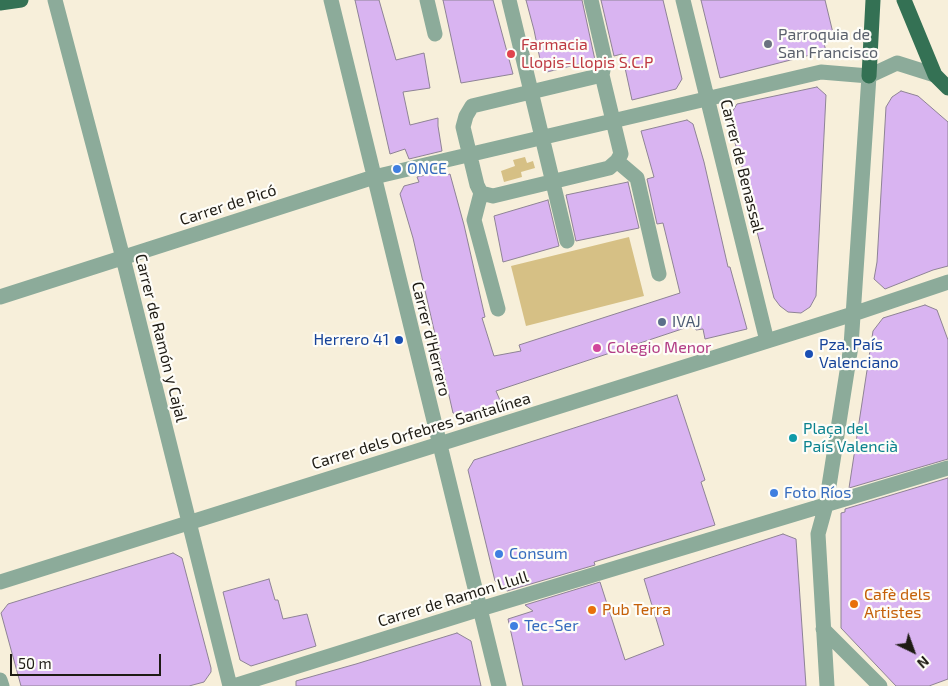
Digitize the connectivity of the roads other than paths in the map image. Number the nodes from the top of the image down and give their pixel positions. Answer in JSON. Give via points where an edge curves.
{"nodes":[{"id":1,"x":21,"y":0,"type":"edge"},
{"id":2,"x":55,"y":0,"type":"edge"},
{"id":3,"x":331,"y":0,"type":"edge"},
{"id":4,"x":427,"y":0,"type":"edge"},
{"id":5,"x":510,"y":0,"type":"edge"},
{"id":6,"x":591,"y":0,"type":"edge"},
{"id":7,"x":683,"y":0,"type":"edge"},
{"id":8,"x":873,"y":0,"type":"edge"},
{"id":9,"x":904,"y":0,"type":"edge"},
{"id":10,"x":0,"y":3,"type":"edge"},
{"id":11,"x":435,"y":34,"type":"dead end"},
{"id":12,"x":602,"y":75,"type":"junction"},
{"id":13,"x":935,"y":75,"type":"junction"},
{"id":14,"x":869,"y":76,"type":"junction"},
{"id":15,"x":948,"y":88,"type":"edge"},
{"id":16,"x":531,"y":92,"type":"junction"},
{"id":17,"x":708,"y":98,"type":"junction"},
{"id":18,"x":613,"y":121,"type":"junction"},
{"id":19,"x":542,"y":137,"type":"junction"},
{"id":20,"x":470,"y":154,"type":"junction"},
{"id":21,"x":617,"y":161,"type":"junction"},
{"id":22,"x":374,"y":177,"type":"junction"},
{"id":23,"x":553,"y":182,"type":"junction"},
{"id":24,"x":481,"y":193,"type":"junction"},
{"id":25,"x":567,"y":240,"type":"dead end"},
{"id":26,"x":123,"y":258,"type":"junction"},
{"id":27,"x":660,"y":274,"type":"dead end"},
{"id":28,"x":947,"y":286,"type":"edge"},
{"id":29,"x":0,"y":298,"type":"edge"},
{"id":30,"x":498,"y":309,"type":"dead end"},
{"id":31,"x":853,"y":314,"type":"junction"},
{"id":32,"x":767,"y":341,"type":"junction"},
{"id":33,"x":439,"y":444,"type":"junction"},
{"id":34,"x":948,"y":468,"type":"edge"},
{"id":35,"x":826,"y":505,"type":"junction"},
{"id":36,"x":189,"y":522,"type":"junction"},
{"id":37,"x":0,"y":582,"type":"edge"},
{"id":38,"x":480,"y":609,"type":"junction"},
{"id":39,"x":823,"y":629,"type":"junction"},
{"id":40,"x":0,"y":680,"type":"edge"},
{"id":41,"x":2,"y":686,"type":"edge"},
{"id":42,"x":230,"y":686,"type":"edge"},
{"id":43,"x":234,"y":686,"type":"edge"},
{"id":44,"x":499,"y":686,"type":"edge"},
{"id":45,"x":827,"y":686,"type":"edge"},
{"id":46,"x":880,"y":686,"type":"edge"}],
"edges":[{"from":1,"to":10,"type":"main road"},
{"from":2,"to":26,"type":"street","name":"Carrer de Ramón y Cajal"},
{"from":3,"to":22,"type":"street","name":"Carrer d'Herrero"},
{"from":4,"to":11,"type":"street"},
{"from":5,"to":16,"type":"street"},
{"from":6,"to":12,"type":"street","via":[[605,60]]},
{"from":7,"to":17,"type":"street","name":"Carrer de Benassal"},
{"from":8,"to":14,"type":"main road"},
{"from":9,"to":13,"type":"main road"},
{"from":12,"to":16,"type":"street"},
{"from":12,"to":18,"type":"street"},
{"from":13,"to":14,"type":"street","via":[[897,63]]},
{"from":13,"to":15,"type":"main road"},
{"from":14,"to":17,"type":"street","name":"Carrer de Picó","via":[[821,72]]},
{"from":14,"to":31,"type":"street"},
{"from":16,"to":19,"type":"street"},
{"from":16,"to":20,"type":"street","via":[[472,106],[463,127]]},
{"from":17,"to":18,"type":"street","name":"Carrer de Picó"},
{"from":17,"to":32,"type":"street","name":"Carrer de Benassal"},
{"from":18,"to":19,"type":"street","name":"Carrer de Picó"},
{"from":18,"to":21,"type":"street","via":[[621,154]]},
{"from":19,"to":20,"type":"street","name":"Carrer de Picó"},
{"from":19,"to":23,"type":"street"},
{"from":20,"to":22,"type":"street","name":"Carrer de Picó"},
{"from":20,"to":24,"type":"street"},
{"from":21,"to":23,"type":"street","via":[[609,168]]},
{"from":21,"to":27,"type":"street","via":[[637,178]]},
{"from":22,"to":26,"type":"street","name":"Carrer de Picó"},
{"from":22,"to":33,"type":"street","name":"Carrer d'Herrero"},
{"from":23,"to":24,"type":"street","via":[[493,196]]},
{"from":23,"to":25,"type":"street"},
{"from":24,"to":30,"type":"street","via":[[474,220]]},
{"from":26,"to":29,"type":"street","name":"Carrer de Picó"},
{"from":26,"to":36,"type":"street","name":"Carrer de Ramón y Cajal"},
{"from":28,"to":31,"type":"street","name":"Carrer dels Orfebres Santalínea"},
{"from":31,"to":32,"type":"street","name":"Carrer dels Orfebres Santalínea"},
{"from":31,"to":35,"type":"street"},
{"from":32,"to":33,"type":"street","name":"Carrer dels Orfebres Santalínea"},
{"from":33,"to":36,"type":"street","name":"Carrer dels Orfebres Santalínea"},
{"from":33,"to":38,"type":"street","name":"Carrer d'Herrero"},
{"from":34,"to":35,"type":"street","name":"Carrer de Ramon Llull"},
{"from":35,"to":38,"type":"street","name":"Carrer de Ramon Llull"},
{"from":35,"to":39,"type":"street","via":[[818,534]]},
{"from":36,"to":37,"type":"street","name":"Carrer dels Orfebres Santalínea"},
{"from":36,"to":42,"type":"street","name":"Carrer de Ramón y Cajal"},
{"from":38,"to":43,"type":"street","name":"Carrer de Ramon Llull"},
{"from":38,"to":44,"type":"street","name":"Carrer d'Herrero"},
{"from":39,"to":45,"type":"street"},
{"from":39,"to":46,"type":"street"},
{"from":40,"to":41,"type":"street"}]}
